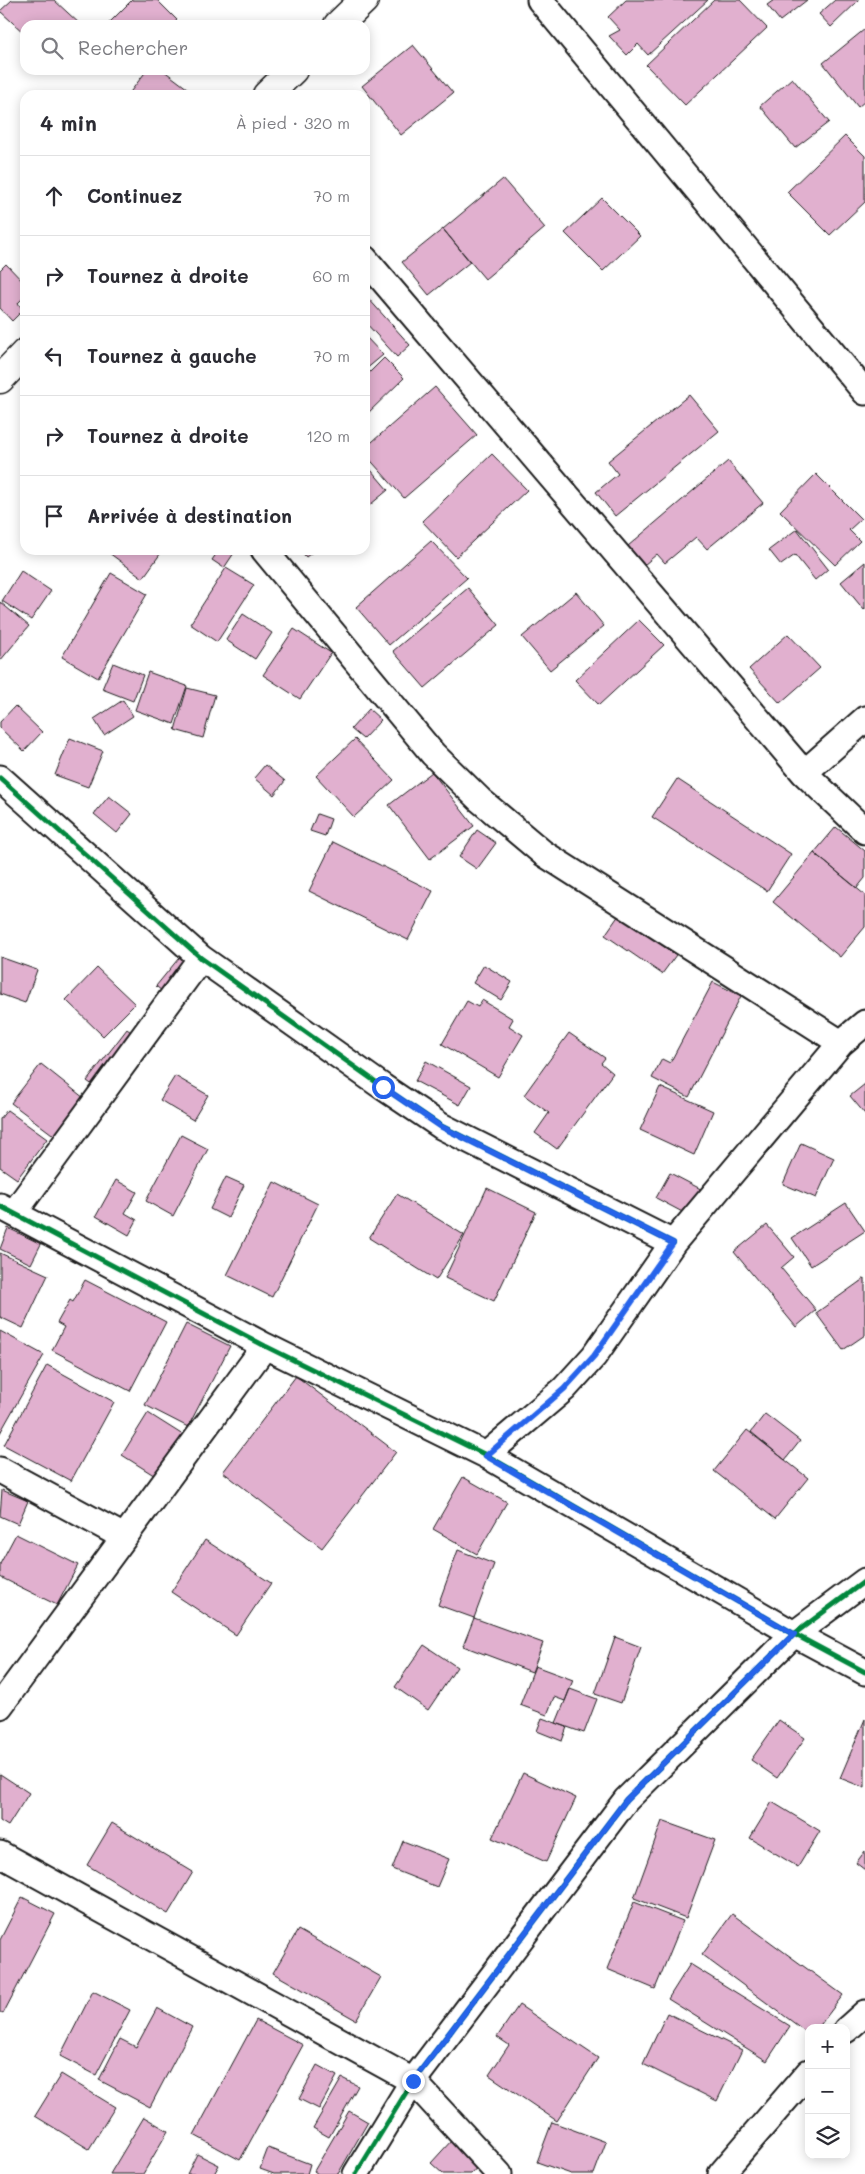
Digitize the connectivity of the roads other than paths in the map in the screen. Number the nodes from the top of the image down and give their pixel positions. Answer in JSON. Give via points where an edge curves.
{"nodes":[{"id":1,"x":364,"y":0,"type":"edge"},
{"id":2,"x":540,"y":0,"type":"edge"},
{"id":3,"x":343,"y":20,"type":"edge"},
{"id":4,"x":288,"y":75,"type":"edge"},
{"id":5,"x":272,"y":90,"type":"edge"},
{"id":6,"x":370,"y":265,"type":"edge"},
{"id":7,"x":20,"y":358,"type":"edge"},
{"id":8,"x":0,"y":379,"type":"edge"},
{"id":9,"x":865,"y":392,"type":"edge"},
{"id":10,"x":268,"y":555,"type":"edge"},
{"id":11,"x":865,"y":719,"type":"edge"},
{"id":12,"x":804,"y":773,"type":"junction"},
{"id":13,"x":0,"y":778,"type":"edge"},
{"id":14,"x":865,"y":831,"type":"edge"},
{"id":15,"x":201,"y":958,"type":"junction"},
{"id":16,"x":865,"y":1023,"type":"edge"},
{"id":17,"x":841,"y":1043,"type":"junction"},
{"id":18,"x":7,"y":1209,"type":"edge"},
{"id":19,"x":673,"y":1243,"type":"junction"},
{"id":20,"x":265,"y":1346,"type":"junction"},
{"id":21,"x":486,"y":1456,"type":"junction"},
{"id":22,"x":0,"y":1470,"type":"edge"},
{"id":23,"x":124,"y":1537,"type":"junction"},
{"id":24,"x":865,"y":1581,"type":"edge"},
{"id":25,"x":794,"y":1634,"type":"junction"},
{"id":26,"x":865,"y":1672,"type":"edge"},
{"id":27,"x":0,"y":1706,"type":"edge"},
{"id":28,"x":0,"y":1854,"type":"edge"},
{"id":29,"x":865,"y":2014,"type":"edge"},
{"id":30,"x":850,"y":2027,"type":"edge"},
{"id":31,"x":805,"y":2077,"type":"edge"},
{"id":32,"x":413,"y":2081,"type":"junction"},
{"id":33,"x":356,"y":2174,"type":"edge"},
{"id":34,"x":499,"y":2174,"type":"edge"},
{"id":35,"x":720,"y":2174,"type":"edge"}],
"edges":[{"from":1,"to":3,"type":"street"},
{"from":2,"to":9,"type":"street"},
{"from":4,"to":5,"type":"street"},
{"from":6,"to":12,"type":"street"},
{"from":7,"to":8,"type":"street"},
{"from":10,"to":17,"type":"street","via":[[434,754],[480,800],[543,853]]},
{"from":11,"to":12,"type":"street"},
{"from":12,"to":14,"type":"street"},
{"from":13,"to":15,"type":"street"},
{"from":15,"to":18,"type":"street"},
{"from":15,"to":19,"type":"street","via":[[440,1126]]},
{"from":16,"to":17,"type":"street"},
{"from":17,"to":19,"type":"street"},
{"from":18,"to":20,"type":"street"},
{"from":19,"to":21,"type":"street","via":[[594,1356],[564,1389]]},
{"from":20,"to":21,"type":"street"},
{"from":20,"to":23,"type":"street"},
{"from":21,"to":25,"type":"street"},
{"from":22,"to":23,"type":"street"},
{"from":23,"to":27,"type":"street"},
{"from":24,"to":25,"type":"street"},
{"from":25,"to":26,"type":"street"},
{"from":25,"to":32,"type":"street","via":[[626,1800]]},
{"from":28,"to":32,"type":"street"},
{"from":29,"to":30,"type":"street"},
{"from":31,"to":35,"type":"street"},
{"from":32,"to":33,"type":"street"},
{"from":32,"to":34,"type":"street"}]}
